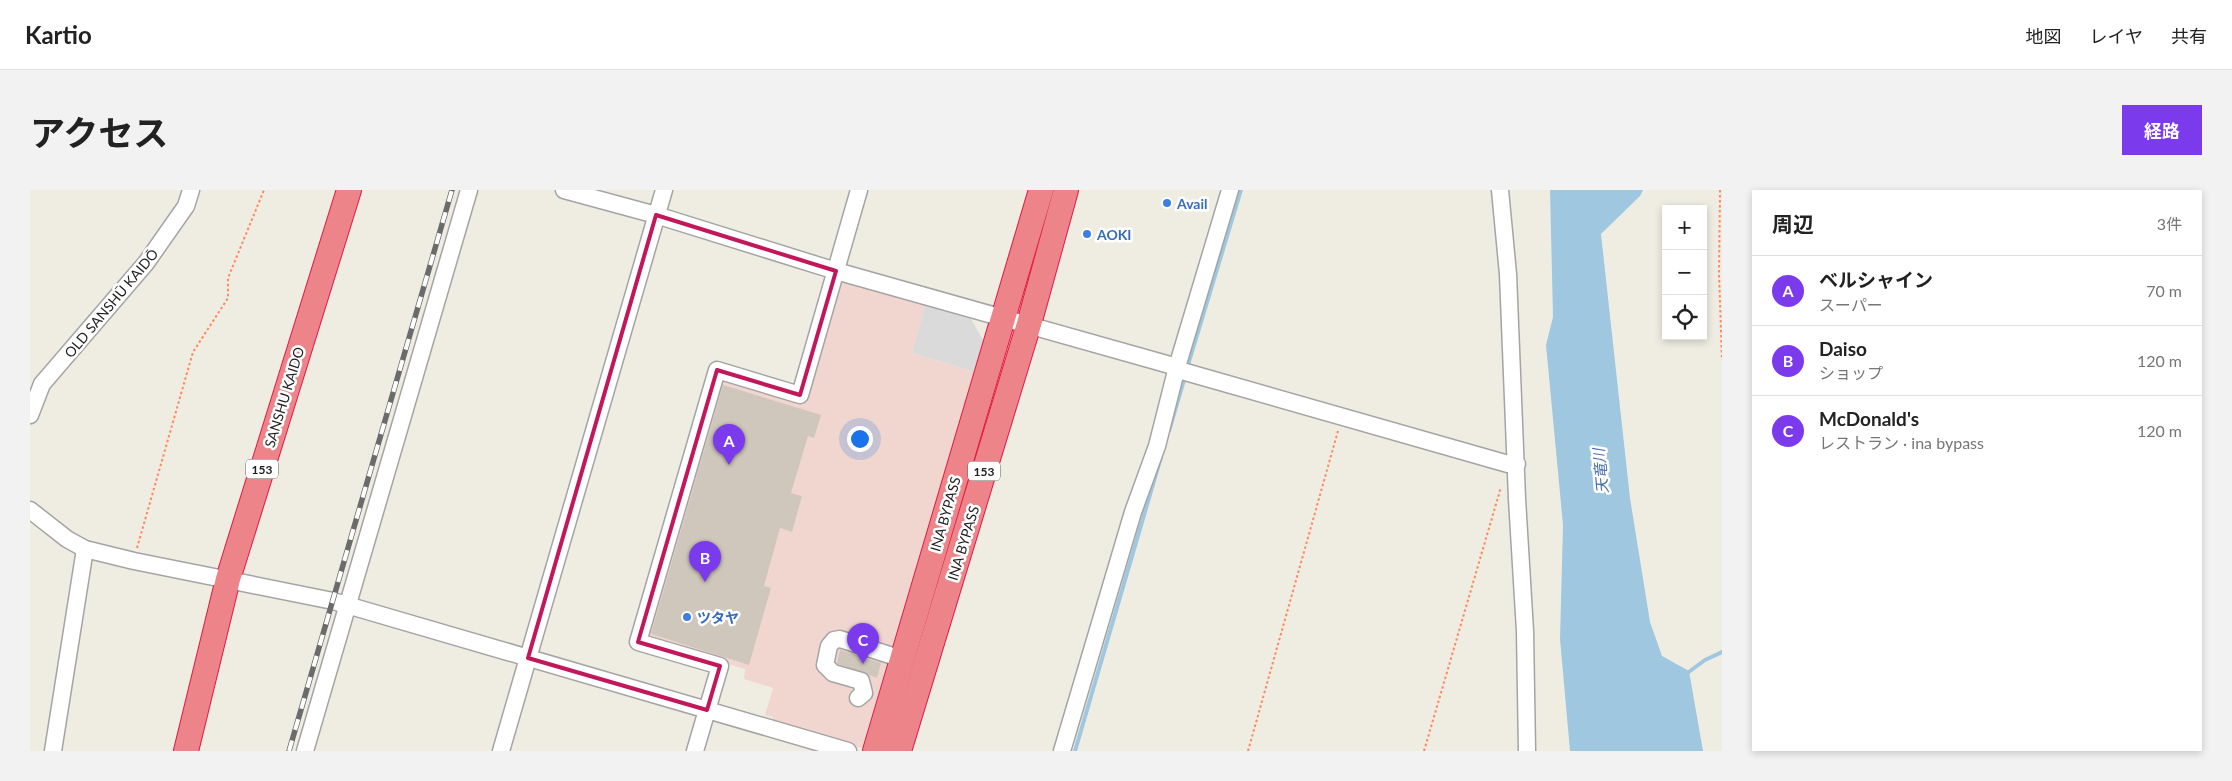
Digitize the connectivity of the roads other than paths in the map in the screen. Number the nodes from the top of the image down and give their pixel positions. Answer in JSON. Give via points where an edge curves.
{"nodes":[{"id":1,"x":191,"y":190,"type":"edge"},
{"id":2,"x":349,"y":190,"type":"edge"},
{"id":3,"x":468,"y":190,"type":"edge"},
{"id":4,"x":564,"y":190,"type":"edge"},
{"id":5,"x":664,"y":190,"type":"edge"},
{"id":6,"x":859,"y":190,"type":"edge"},
{"id":7,"x":1041,"y":190,"type":"edge"},
{"id":8,"x":1066,"y":190,"type":"edge"},
{"id":9,"x":1230,"y":190,"type":"edge"},
{"id":10,"x":1500,"y":190,"type":"edge"},
{"id":11,"x":656,"y":215,"type":"junction"},
{"id":12,"x":836,"y":271,"type":"junction"},
{"id":13,"x":1003,"y":318,"type":"junction"},
{"id":14,"x":1029,"y":324,"type":"junction"},
{"id":15,"x":1177,"y":366,"type":"junction"},
{"id":16,"x":30,"y":415,"type":"edge"},
{"id":17,"x":1512,"y":464,"type":"junction"},
{"id":18,"x":30,"y":510,"type":"edge"},
{"id":19,"x":86,"y":549,"type":"junction"},
{"id":20,"x":228,"y":579,"type":"junction"},
{"id":21,"x":348,"y":606,"type":"junction"},
{"id":22,"x":528,"y":658,"type":"junction"},
{"id":23,"x":902,"y":659,"type":"junction"},
{"id":24,"x":858,"y":698,"type":"dead end"},
{"id":25,"x":707,"y":710,"type":"junction"},
{"id":26,"x":53,"y":751,"type":"edge"},
{"id":27,"x":186,"y":751,"type":"edge"},
{"id":28,"x":305,"y":751,"type":"edge"},
{"id":29,"x":501,"y":751,"type":"edge"},
{"id":30,"x":695,"y":751,"type":"edge"},
{"id":31,"x":848,"y":751,"type":"edge"},
{"id":32,"x":875,"y":751,"type":"edge"},
{"id":33,"x":899,"y":751,"type":"edge"},
{"id":34,"x":1062,"y":751,"type":"edge"},
{"id":35,"x":1527,"y":751,"type":"edge"}],
"edges":[{"from":1,"to":16,"type":"street","name":"OLD SANSHŪ KAIDŌ","via":[[186,206],[146,263],[42,384]]},
{"from":2,"to":20,"type":"highway","name":"SANSHU KAIDO","number":"153"},
{"from":3,"to":21,"type":"street"},
{"from":4,"to":11,"type":"street"},
{"from":5,"to":11,"type":"street"},
{"from":6,"to":12,"type":"street"},
{"from":7,"to":13,"type":"highway","name":"INA BYPASS","number":"153"},
{"from":8,"to":14,"type":"highway","name":"INA BYPASS","number":"153"},
{"from":9,"to":15,"type":"street"},
{"from":10,"to":17,"type":"street","via":[[1508,274]]},
{"from":11,"to":12,"type":"street"},
{"from":11,"to":22,"type":"street"},
{"from":12,"to":13,"type":"street"},
{"from":12,"to":25,"type":"street","via":[[800,395],[717,370],[638,642],[720,666]]},
{"from":13,"to":14,"type":"street"},
{"from":13,"to":23,"type":"highway","name":"INA BYPASS","number":"153"},
{"from":14,"to":15,"type":"street"},
{"from":14,"to":33,"type":"highway","name":"INA BYPASS","number":"153"},
{"from":15,"to":17,"type":"street","via":[[1182,371]]},
{"from":15,"to":34,"type":"street","via":[[1156,446],[1132,512]]},
{"from":17,"to":35,"type":"street","via":[[1525,631]]},
{"from":18,"to":19,"type":"street","via":[[67,539]]},
{"from":19,"to":20,"type":"street"},
{"from":19,"to":26,"type":"street"},
{"from":20,"to":21,"type":"street"},
{"from":20,"to":27,"type":"highway","name":"SANSHU KAIDO","number":"153"},
{"from":21,"to":22,"type":"street"},
{"from":21,"to":28,"type":"street"},
{"from":22,"to":25,"type":"street"},
{"from":22,"to":29,"type":"street"},
{"from":23,"to":24,"type":"street","via":[[840,639],[834,640],[829,646],[825,666],[861,681],[864,693]]},
{"from":23,"to":32,"type":"highway","name":"INA BYPASS","number":"153"},
{"from":25,"to":30,"type":"street"},
{"from":25,"to":31,"type":"street"}]}
